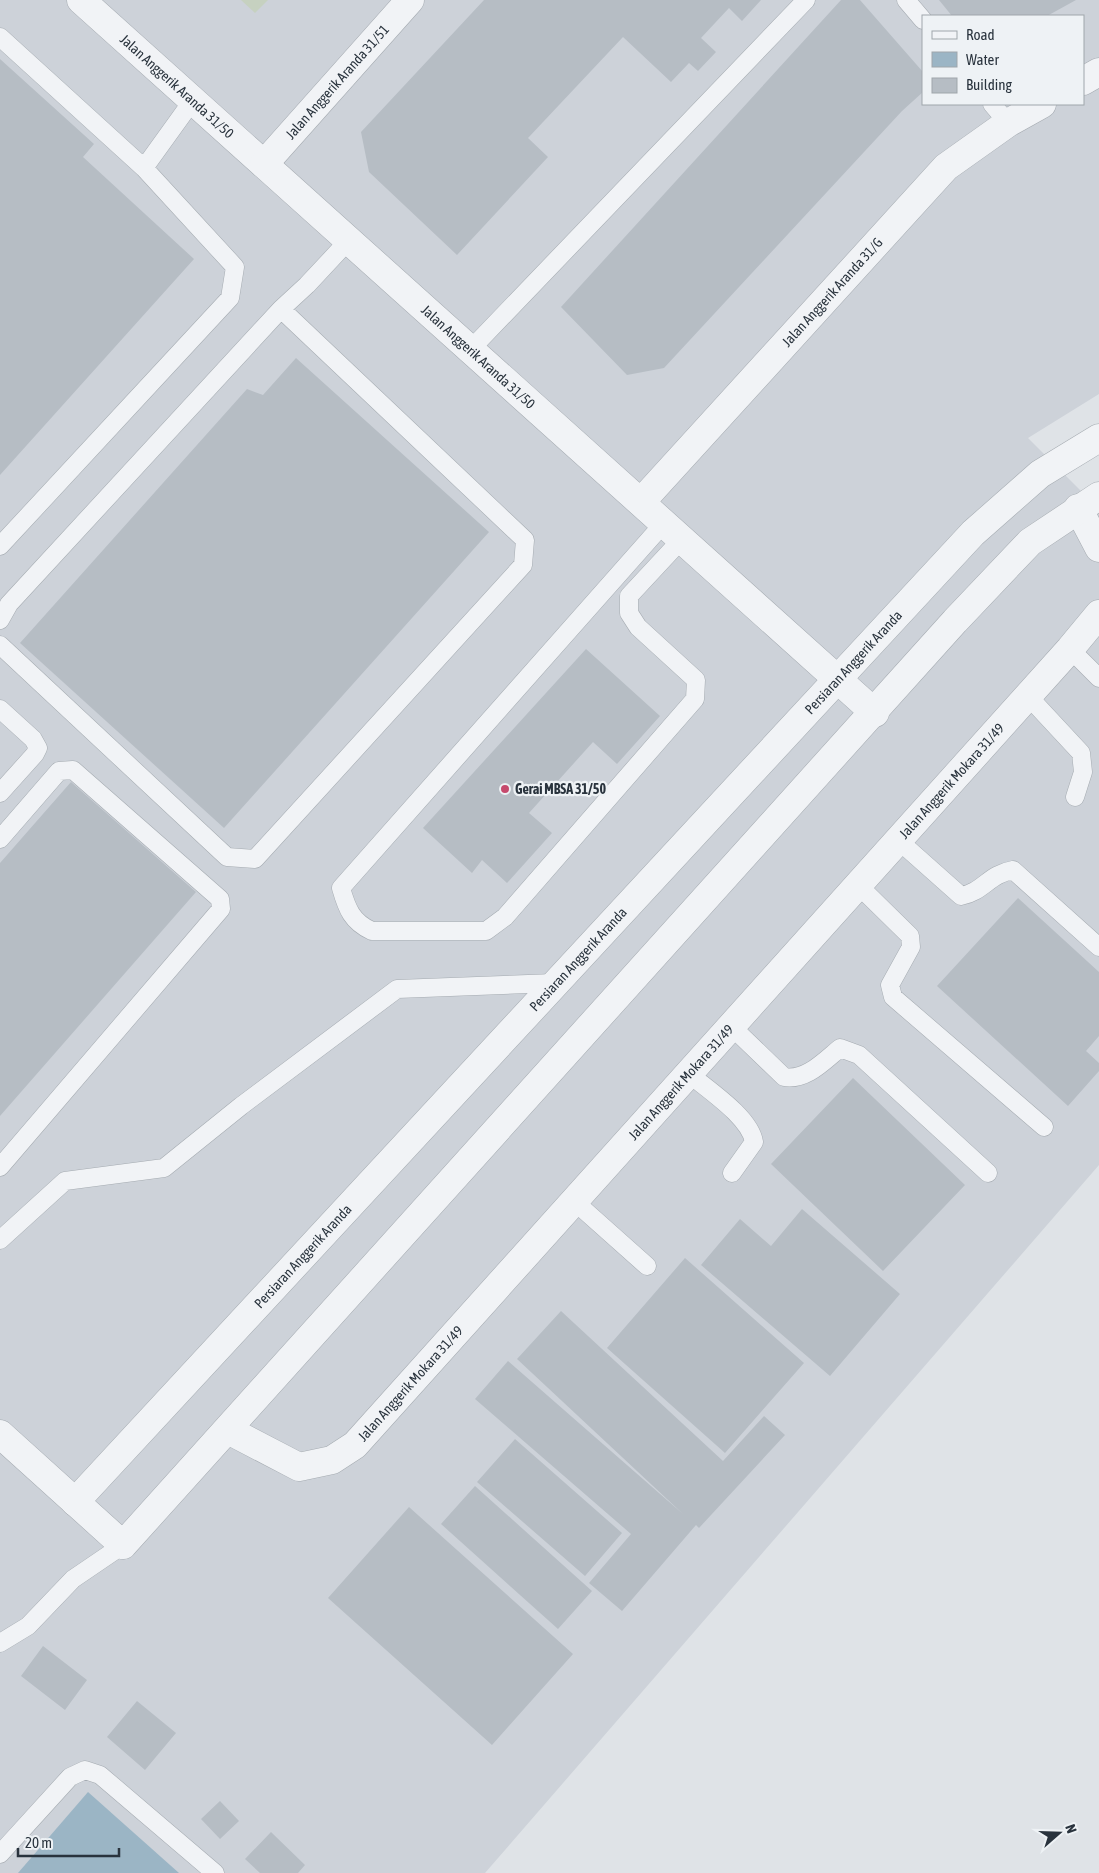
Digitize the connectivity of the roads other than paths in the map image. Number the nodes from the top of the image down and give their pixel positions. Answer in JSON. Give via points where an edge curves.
{"nodes":[{"id":1,"x":81,"y":0,"type":"edge"},
{"id":2,"x":410,"y":0,"type":"edge"},
{"id":3,"x":806,"y":0,"type":"edge"},
{"id":4,"x":906,"y":0,"type":"edge"},
{"id":5,"x":922,"y":19,"type":"edge"},
{"id":6,"x":0,"y":37,"type":"edge"},
{"id":7,"x":1099,"y":72,"type":"edge"},
{"id":8,"x":1084,"y":80,"type":"edge"},
{"id":9,"x":193,"y":100,"type":"junction"},
{"id":10,"x":1038,"y":105,"type":"edge"},
{"id":11,"x":1000,"y":114,"type":"edge"},
{"id":12,"x":264,"y":164,"type":"junction"},
{"id":13,"x":144,"y":168,"type":"junction"},
{"id":14,"x":349,"y":240,"type":"junction"},
{"id":15,"x":281,"y":309,"type":"junction"},
{"id":16,"x":471,"y":349,"type":"junction"},
{"id":17,"x":1099,"y":438,"type":"edge"},
{"id":18,"x":641,"y":502,"type":"junction"},
{"id":19,"x":1088,"y":502,"type":"edge"},
{"id":20,"x":673,"y":531,"type":"junction"},
{"id":21,"x":0,"y":546,"type":"edge"},
{"id":22,"x":1099,"y":548,"type":"edge"},
{"id":23,"x":1099,"y":614,"type":"edge"},
{"id":24,"x":0,"y":620,"type":"edge"},
{"id":25,"x":0,"y":645,"type":"edge"},
{"id":26,"x":1070,"y":649,"type":"junction"},
{"id":27,"x":837,"y":678,"type":"junction"},
{"id":28,"x":1099,"y":678,"type":"edge"},
{"id":29,"x":1028,"y":696,"type":"junction"},
{"id":30,"x":0,"y":709,"type":"edge"},
{"id":31,"x":875,"y":712,"type":"junction"},
{"id":32,"x":0,"y":793,"type":"edge"},
{"id":33,"x":1075,"y":797,"type":"dead end"},
{"id":34,"x":0,"y":839,"type":"edge"},
{"id":35,"x":898,"y":840,"type":"junction"},
{"id":36,"x":858,"y":885,"type":"junction"},
{"id":37,"x":1099,"y":947,"type":"edge"},
{"id":38,"x":555,"y":983,"type":"junction"},
{"id":39,"x":731,"y":1026,"type":"junction"},
{"id":40,"x":688,"y":1073,"type":"junction"},
{"id":41,"x":1044,"y":1127,"type":"dead end"},
{"id":42,"x":0,"y":1167,"type":"edge"},
{"id":43,"x":732,"y":1173,"type":"dead end"},
{"id":44,"x":988,"y":1173,"type":"dead end"},
{"id":45,"x":574,"y":1201,"type":"junction"},
{"id":46,"x":0,"y":1240,"type":"edge"},
{"id":47,"x":647,"y":1266,"type":"dead end"},
{"id":48,"x":228,"y":1430,"type":"junction"},
{"id":49,"x":0,"y":1434,"type":"edge"},
{"id":50,"x":76,"y":1502,"type":"junction"},
{"id":51,"x":123,"y":1545,"type":"junction"},
{"id":52,"x":0,"y":1643,"type":"edge"},
{"id":53,"x":0,"y":1854,"type":"edge"},
{"id":54,"x":214,"y":1873,"type":"edge"}],
"edges":[{"from":1,"to":9,"type":"street","name":"Jalan Anggerik Aranda 31/50"},
{"from":2,"to":12,"type":"street","name":"Jalan Anggerik Aranda 31/51"},
{"from":3,"to":16,"type":"lane"},
{"from":4,"to":5,"type":"lane"},
{"from":6,"to":13,"type":"lane"},
{"from":7,"to":8,"type":"street"},
{"from":9,"to":12,"type":"street","name":"Jalan Anggerik Aranda 31/50"},
{"from":9,"to":13,"type":"lane"},
{"from":10,"to":11,"type":"street","name":"Jalan Anggerik Aranda 31/G"},
{"from":11,"to":18,"type":"street","name":"Jalan Anggerik Aranda 31/G","via":[[946,167]]},
{"from":12,"to":14,"type":"street","name":"Jalan Anggerik Aranda 31/50"},
{"from":13,"to":21,"type":"lane","via":[[235,267],[230,298]]},
{"from":14,"to":15,"type":"lane"},
{"from":14,"to":16,"type":"street","name":"Jalan Anggerik Aranda 31/50"},
{"from":15,"to":24,"type":"lane","via":[[9,604]]},
{"from":15,"to":25,"type":"lane","via":[[525,540],[523,565],[255,859],[227,857]]},
{"from":16,"to":18,"type":"street","name":"Jalan Anggerik Aranda 31/50"},
{"from":17,"to":27,"type":"street","name":"Persiaran Anggerik Aranda","via":[[1040,474],[973,533]]},
{"from":18,"to":20,"type":"street","name":"Jalan Anggerik Aranda 31/50"},
{"from":19,"to":22,"type":"street"},
{"from":19,"to":31,"type":"street","via":[[1030,542]]},
{"from":20,"to":20,"type":"lane","via":[[629,596],[629,613],[638,627],[696,680],[695,699],[505,917],[486,931],[372,931],[360,925],[348,911],[341,888]]},
{"from":20,"to":27,"type":"street","name":"Jalan Anggerik Aranda 31/50"},
{"from":23,"to":26,"type":"street","name":"Jalan Anggerik Mokara 31/49"},
{"from":26,"to":28,"type":"lane"},
{"from":26,"to":29,"type":"street","name":"Jalan Anggerik Mokara 31/49"},
{"from":27,"to":31,"type":"street","name":"Jalan Anggerik Aranda 31/50"},
{"from":27,"to":38,"type":"street","name":"Persiaran Anggerik Aranda"},
{"from":29,"to":33,"type":"lane","via":[[1081,753],[1083,772]]},
{"from":29,"to":35,"type":"street","name":"Jalan Anggerik Mokara 31/49"},
{"from":30,"to":32,"type":"lane","via":[[33,739],[38,748]]},
{"from":31,"to":48,"type":"street"},
{"from":34,"to":42,"type":"lane","via":[[59,771],[74,770],[220,899],[221,909]]},
{"from":35,"to":36,"type":"street","name":"Jalan Anggerik Mokara 31/49"},
{"from":35,"to":37,"type":"lane","via":[[962,896],[973,894],[999,872],[1013,870]]},
{"from":36,"to":39,"type":"street","name":"Jalan Anggerik Mokara 31/49"},
{"from":36,"to":41,"type":"lane","via":[[910,936],[911,947],[890,986],[893,998]]},
{"from":38,"to":46,"type":"lane","via":[[397,988],[164,1168],[66,1181]]},
{"from":38,"to":50,"type":"street","name":"Persiaran Anggerik Aranda"},
{"from":39,"to":40,"type":"street","name":"Jalan Anggerik Mokara 31/49"},
{"from":39,"to":44,"type":"lane","via":[[784,1077],[794,1079],[803,1076],[840,1048],[859,1055]]},
{"from":40,"to":43,"type":"lane","via":[[743,1120],[752,1133],[754,1142]]},
{"from":40,"to":45,"type":"street","name":"Jalan Anggerik Mokara 31/49"},
{"from":45,"to":47,"type":"lane"},
{"from":45,"to":48,"type":"street","name":"Jalan Anggerik Mokara 31/49","via":[[355,1445],[332,1460],[299,1467]]},
{"from":48,"to":51,"type":"street"},
{"from":49,"to":50,"type":"street"},
{"from":50,"to":51,"type":"street"},
{"from":51,"to":52,"type":"lane","via":[[73,1579],[28,1626]]},
{"from":53,"to":54,"type":"lane","via":[[70,1777],[85,1770],[100,1775]]}]}
